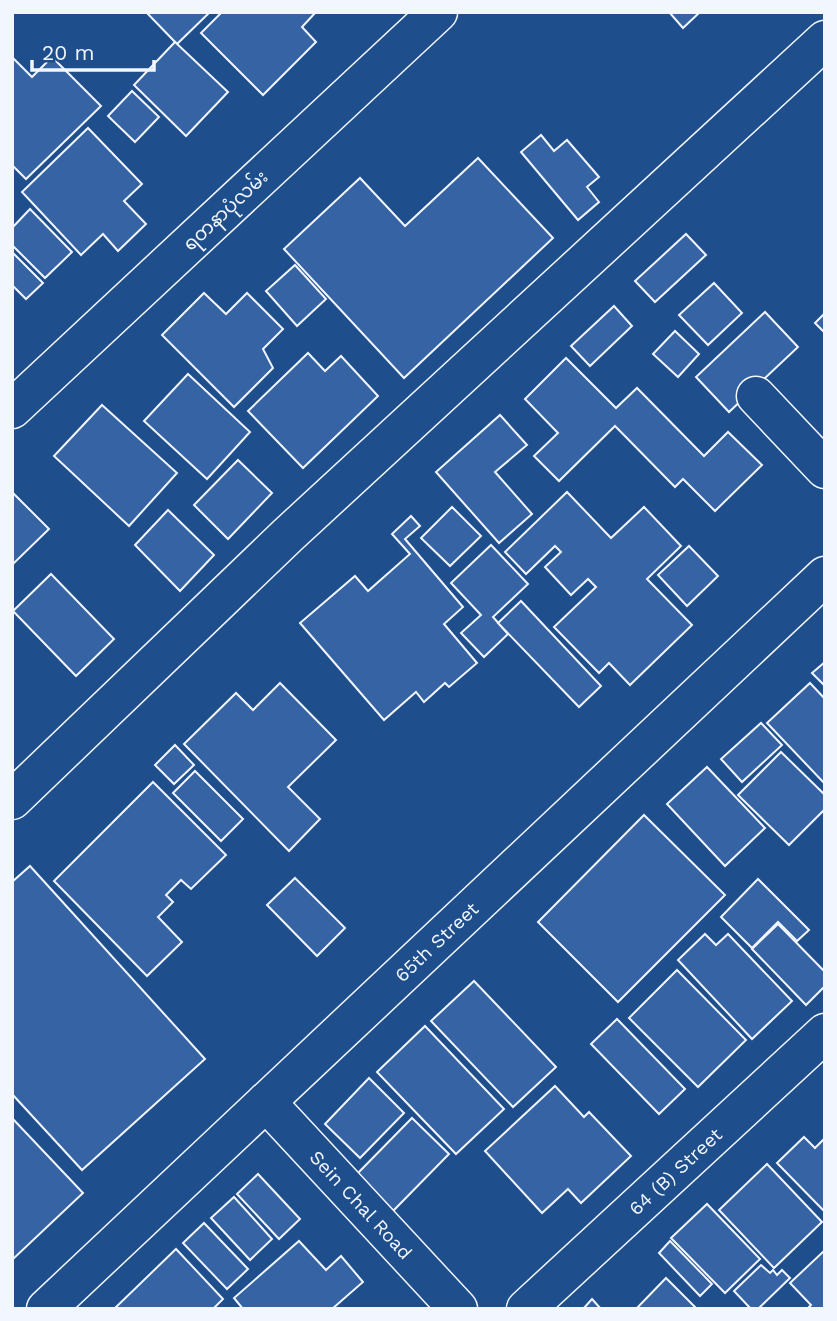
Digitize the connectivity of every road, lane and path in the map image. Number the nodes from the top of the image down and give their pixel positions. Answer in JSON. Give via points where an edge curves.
{"nodes":[{"id":1,"x":429,"y":15,"type":"edge"},
{"id":2,"x":825,"y":40,"type":"edge"},
{"id":3,"x":756,"y":396,"type":"dead end"},
{"id":4,"x":12,"y":409,"type":"edge"},
{"id":5,"x":825,"y":469,"type":"edge"},
{"id":6,"x":825,"y":576,"type":"edge"},
{"id":7,"x":12,"y":800,"type":"edge"},
{"id":8,"x":825,"y":1033,"type":"edge"},
{"id":9,"x":266,"y":1102,"type":"junction"},
{"id":10,"x":46,"y":1309,"type":"edge"},
{"id":11,"x":458,"y":1309,"type":"edge"},
{"id":12,"x":526,"y":1309,"type":"edge"}],
"edges":[{"from":1,"to":4,"type":"street","name":"ရတနာပုံလမ်း"},
{"from":2,"to":7,"type":"street","via":[[288,535]]},
{"from":3,"to":5,"type":"street"},
{"from":6,"to":9,"type":"street","name":"65th Street"},
{"from":8,"to":12,"type":"street","name":"64 (B) Street"},
{"from":9,"to":10,"type":"street","name":"65th Street"},
{"from":9,"to":11,"type":"street","name":"Sein Chal Road"}]}
